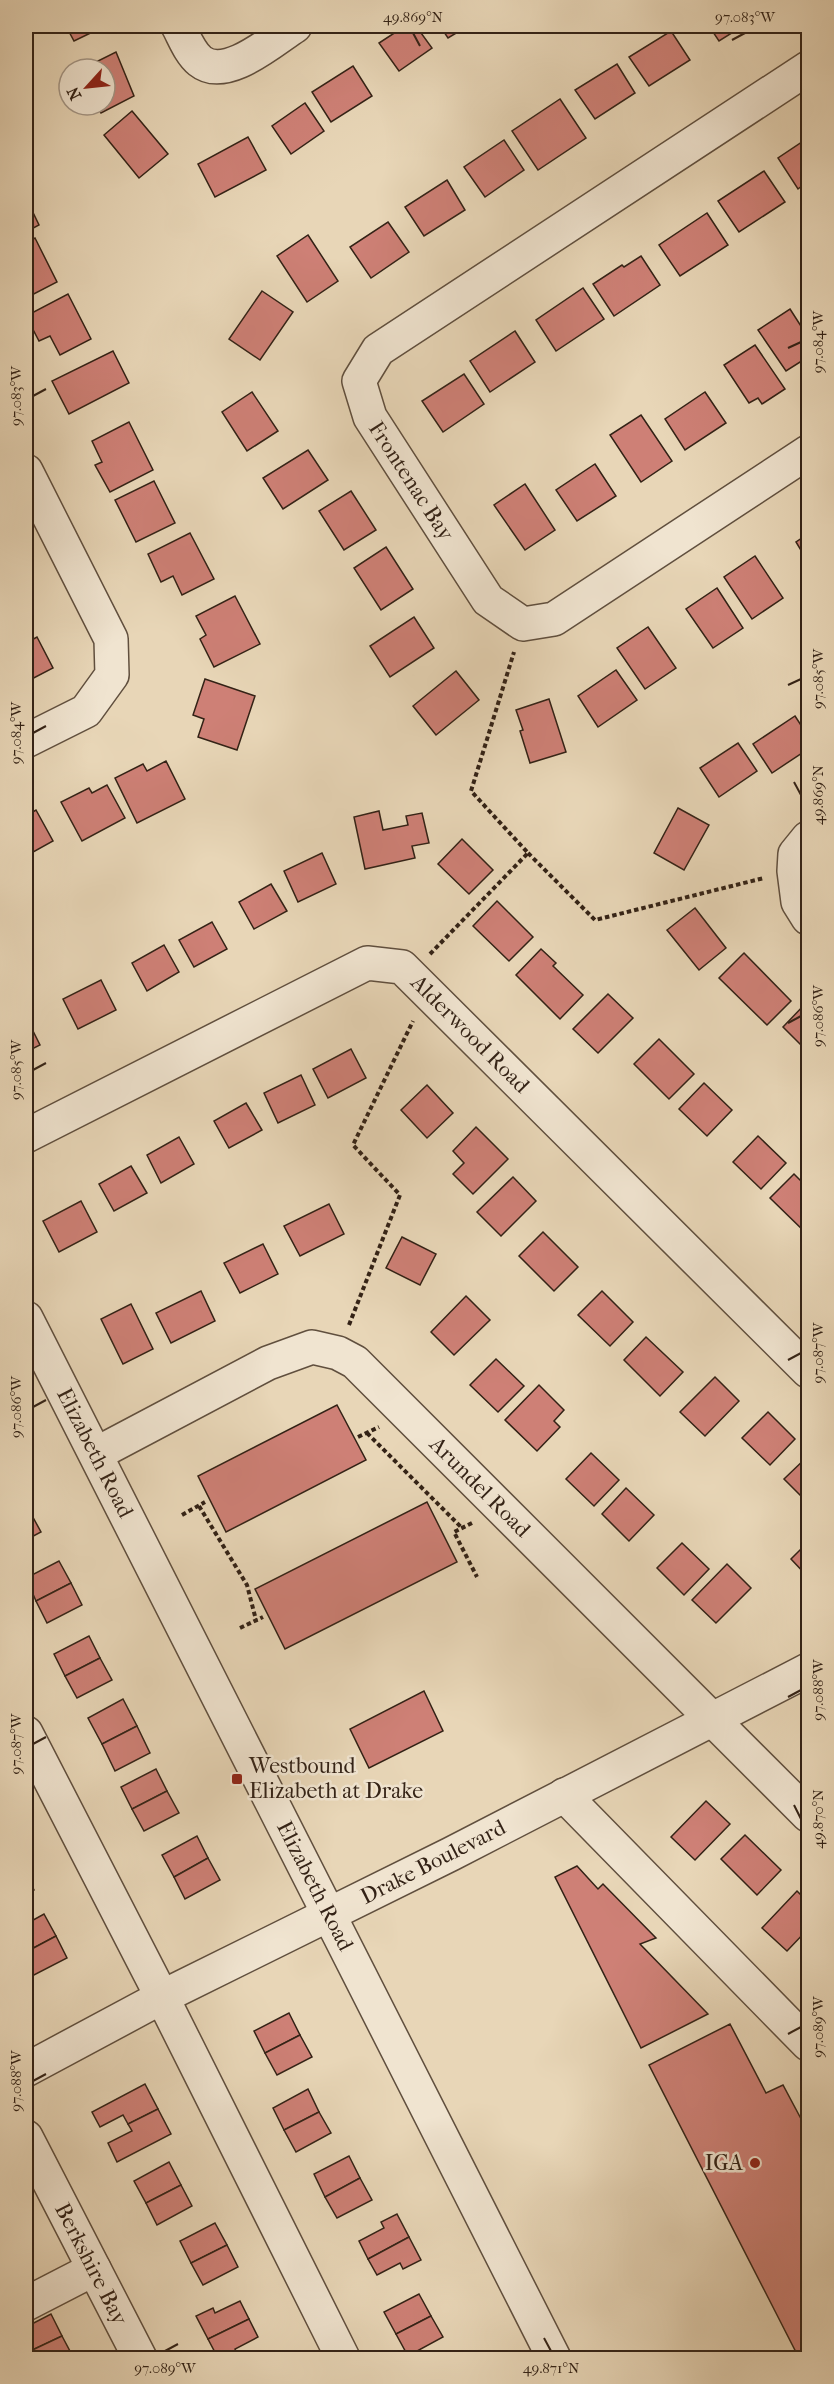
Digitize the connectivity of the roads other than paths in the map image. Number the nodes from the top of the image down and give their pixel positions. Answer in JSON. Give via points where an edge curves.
{"nodes":[{"id":1,"x":178,"y":26,"type":"edge"},
{"id":2,"x":295,"y":26,"type":"edge"},
{"id":3,"x":808,"y":69,"type":"edge"},
{"id":4,"x":808,"y":452,"type":"edge"},
{"id":5,"x":26,"y":471,"type":"edge"},
{"id":6,"x":26,"y":741,"type":"edge"},
{"id":7,"x":808,"y":838,"type":"edge"},
{"id":8,"x":808,"y":918,"type":"edge"},
{"id":9,"x":26,"y":1136,"type":"edge"},
{"id":10,"x":26,"y":1318,"type":"edge"},
{"id":11,"x":808,"y":1371,"type":"edge"},
{"id":12,"x":96,"y":1454,"type":"junction"},
{"id":13,"x":808,"y":1670,"type":"edge"},
{"id":14,"x":710,"y":1719,"type":"junction"},
{"id":15,"x":26,"y":1733,"type":"edge"},
{"id":16,"x":564,"y":1795,"type":"junction"},
{"id":17,"x":808,"y":1815,"type":"edge"},
{"id":18,"x":329,"y":1914,"type":"junction"},
{"id":19,"x":162,"y":1997,"type":"junction"},
{"id":20,"x":808,"y":2044,"type":"edge"},
{"id":21,"x":26,"y":2070,"type":"edge"},
{"id":22,"x":26,"y":2137,"type":"edge"},
{"id":23,"x":94,"y":2269,"type":"junction"},
{"id":24,"x":26,"y":2304,"type":"edge"},
{"id":25,"x":140,"y":2358,"type":"edge"},
{"id":26,"x":343,"y":2358,"type":"edge"},
{"id":27,"x":554,"y":2358,"type":"edge"}],
"edges":[{"from":1,"to":2,"type":"street","via":[[199,60],[210,67],[228,67]]},
{"from":3,"to":4,"type":"street","name":"Frontenac Bay","via":[[378,350],[359,381],[370,417],[488,600],[523,624],[554,619]]},
{"from":5,"to":6,"type":"street","via":[[111,639],[112,675],[86,711]]},
{"from":7,"to":8,"type":"street","via":[[795,854],[794,871],[798,902]]},
{"from":9,"to":11,"type":"street","name":"Alderwood Road","via":[[367,963],[402,967]]},
{"from":10,"to":12,"type":"street","name":"Elizabeth Road"},
{"from":12,"to":14,"type":"street","name":"Arundel Road","via":[[268,1363],[312,1347],[338,1353],[355,1362]]},
{"from":12,"to":18,"type":"street","name":"Elizabeth Road"},
{"from":13,"to":14,"type":"street","name":"Drake Boulevard"},
{"from":14,"to":16,"type":"street","name":"Drake Boulevard"},
{"from":14,"to":17,"type":"street","name":"Arundel Road"},
{"from":15,"to":19,"type":"street"},
{"from":16,"to":18,"type":"street","name":"Drake Boulevard"},
{"from":16,"to":20,"type":"street"},
{"from":18,"to":19,"type":"street","name":"Drake Boulevard"},
{"from":18,"to":27,"type":"street","name":"Elizabeth Road"},
{"from":19,"to":21,"type":"street","name":"Drake Boulevard"},
{"from":19,"to":26,"type":"street"},
{"from":22,"to":23,"type":"street","name":"Berkshire Bay"},
{"from":23,"to":24,"type":"street"},
{"from":23,"to":25,"type":"street","name":"Berkshire Bay"}]}
